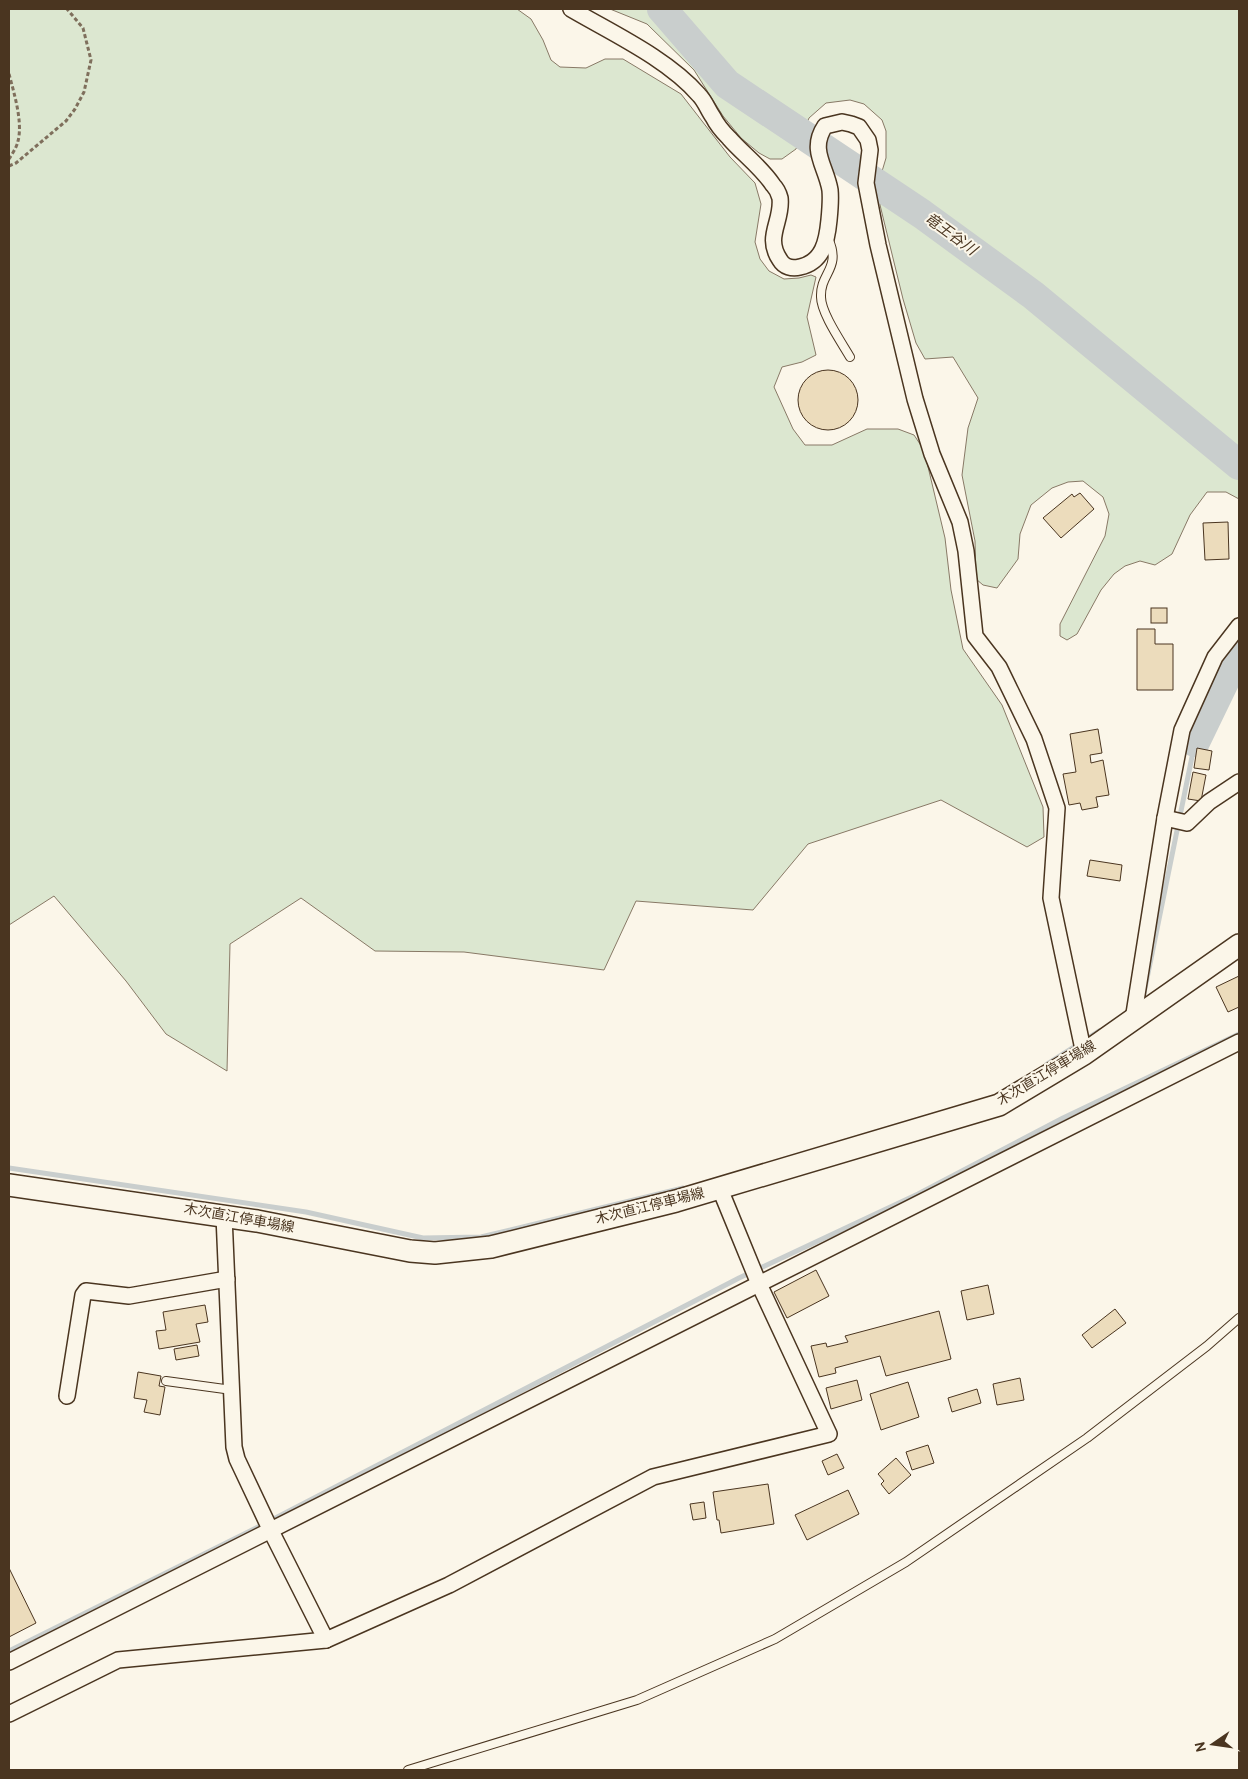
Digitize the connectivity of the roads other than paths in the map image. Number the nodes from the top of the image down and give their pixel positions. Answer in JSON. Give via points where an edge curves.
{"nodes":[{"id":1,"x":571,"y":9,"type":"edge"},
{"id":2,"x":827,"y":236,"type":"junction"},
{"id":3,"x":850,"y":358,"type":"dead end"},
{"id":4,"x":1239,"y":626,"type":"edge"},
{"id":5,"x":1239,"y":782,"type":"edge"},
{"id":6,"x":1165,"y":818,"type":"junction"},
{"id":7,"x":1239,"y":945,"type":"edge"},
{"id":8,"x":1133,"y":1020,"type":"junction"},
{"id":9,"x":1239,"y":1042,"type":"edge"},
{"id":10,"x":1084,"y":1054,"type":"junction"},
{"id":11,"x":9,"y":1185,"type":"edge"},
{"id":12,"x":720,"y":1189,"type":"junction"},
{"id":13,"x":224,"y":1216,"type":"junction"},
{"id":14,"x":227,"y":1279,"type":"junction"},
{"id":15,"x":758,"y":1284,"type":"junction"},
{"id":16,"x":1239,"y":1318,"type":"edge"},
{"id":17,"x":166,"y":1381,"type":"dead end"},
{"id":18,"x":232,"y":1390,"type":"junction"},
{"id":19,"x":67,"y":1396,"type":"dead end"},
{"id":20,"x":271,"y":1531,"type":"junction"},
{"id":21,"x":326,"y":1640,"type":"junction"},
{"id":22,"x":9,"y":1662,"type":"edge"},
{"id":23,"x":9,"y":1714,"type":"edge"},
{"id":24,"x":408,"y":1770,"type":"edge"}],
"edges":[{"from":1,"to":2,"type":"street","via":[[679,75],[700,96],[724,133],[768,177],[780,197],[773,247],[782,263],[789,268],[809,264],[818,257]]},
{"from":2,"to":3,"type":"lane","via":[[834,256],[821,299],[824,312]]},
{"from":2,"to":10,"type":"street","via":[[830,192],[819,158],[818,140],[825,126],[842,122],[859,127],[868,140],[870,162],[866,183],[878,245],[915,399],[932,454],[960,522],[975,636],[999,666],[1034,739],[1057,808],[1051,898]]},
{"from":4,"to":6,"type":"street","via":[[1215,657],[1182,730]]},
{"from":5,"to":6,"type":"street","via":[[1187,822]]},
{"from":6,"to":8,"type":"street"},
{"from":7,"to":8,"type":"main road","name":"木次直江停車場線"},
{"from":8,"to":10,"type":"main road","name":"木次直江停車場線"},
{"from":9,"to":15,"type":"street"},
{"from":10,"to":12,"type":"main road","name":"木次直江停車場線","via":[[999,1105]]},
{"from":11,"to":13,"type":"main road","name":"木次直江停車場線"},
{"from":12,"to":13,"type":"main road","name":"木次直江停車場線","via":[[490,1247],[442,1252],[402,1249]]},
{"from":12,"to":15,"type":"street"},
{"from":13,"to":14,"type":"street"},
{"from":14,"to":18,"type":"street"},
{"from":14,"to":19,"type":"street","via":[[129,1296],[86,1291]]},
{"from":15,"to":20,"type":"street"},
{"from":15,"to":21,"type":"street","via":[[829,1434],[653,1477],[449,1585]]},
{"from":16,"to":24,"type":"lane","via":[[1087,1438],[906,1562],[774,1639],[637,1700]]},
{"from":17,"to":18,"type":"lane"},
{"from":18,"to":20,"type":"street","via":[[237,1458]]},
{"from":20,"to":21,"type":"street"},
{"from":20,"to":22,"type":"street"},
{"from":21,"to":23,"type":"street","via":[[118,1660]]}]}
